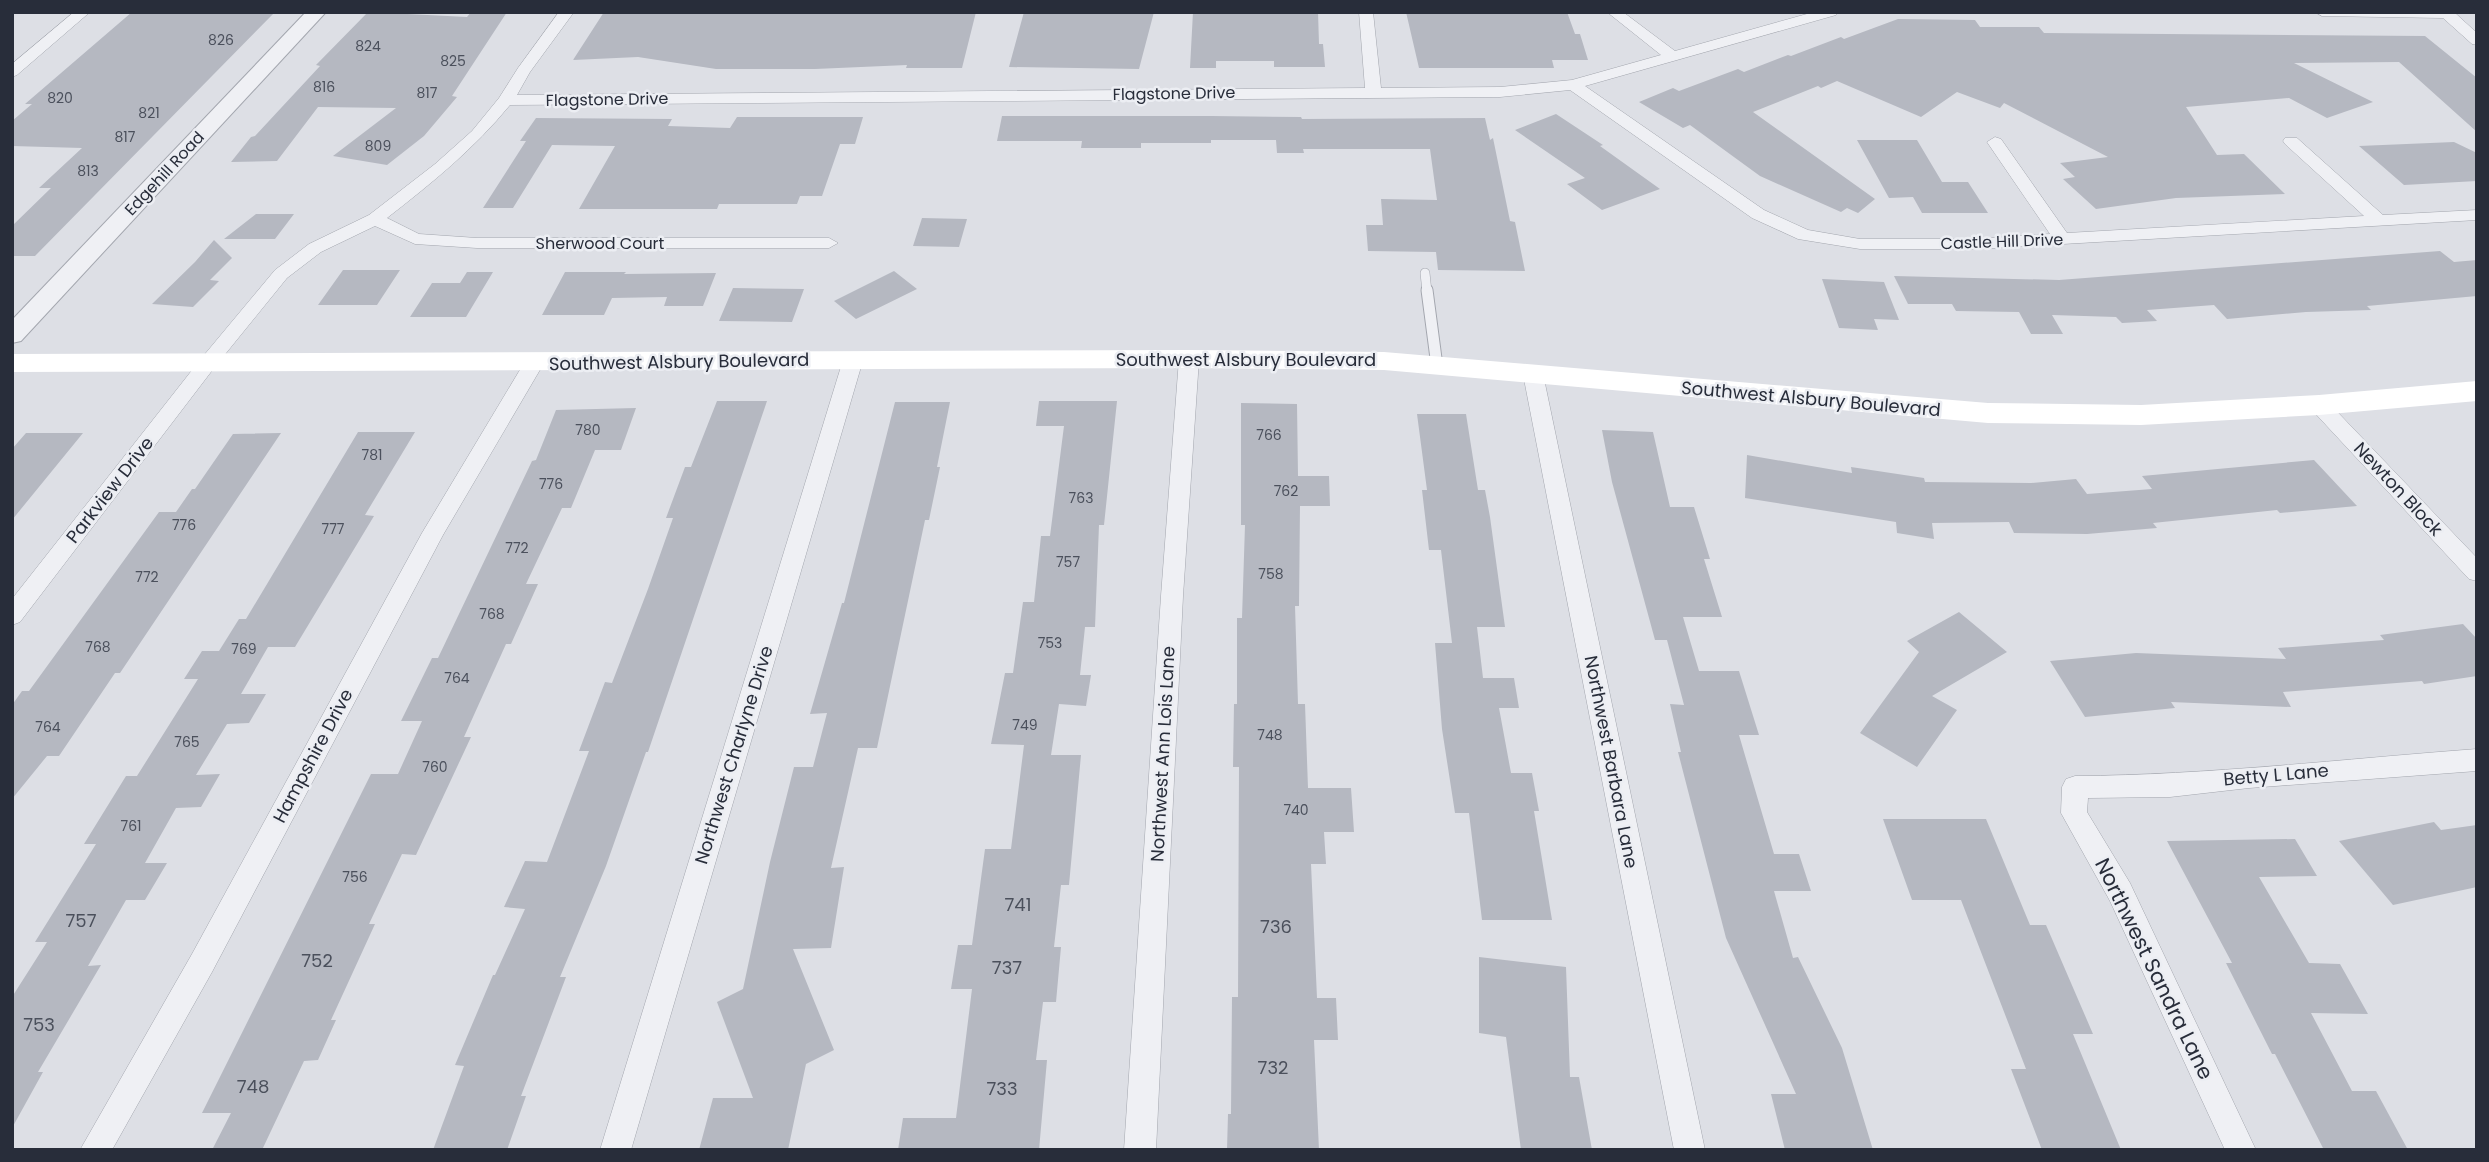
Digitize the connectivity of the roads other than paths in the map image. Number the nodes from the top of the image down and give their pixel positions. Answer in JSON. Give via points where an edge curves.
{"nodes":[{"id":1,"x":83,"y":12,"type":"edge"},
{"id":2,"x":317,"y":12,"type":"edge"},
{"id":3,"x":567,"y":12,"type":"edge"},
{"id":4,"x":1366,"y":12,"type":"edge"},
{"id":5,"x":1614,"y":12,"type":"edge"},
{"id":6,"x":1831,"y":12,"type":"edge"},
{"id":7,"x":2322,"y":12,"type":"edge"},
{"id":8,"x":2477,"y":41,"type":"edge"},
{"id":9,"x":1674,"y":58,"type":"junction"},
{"id":10,"x":12,"y":72,"type":"edge"},
{"id":11,"x":1573,"y":85,"type":"junction"},
{"id":12,"x":1373,"y":91,"type":"junction"},
{"id":13,"x":506,"y":100,"type":"junction"},
{"id":14,"x":2291,"y":141,"type":"dead end"},
{"id":15,"x":1995,"y":142,"type":"dead end"},
{"id":16,"x":2477,"y":215,"type":"edge"},
{"id":17,"x":375,"y":219,"type":"junction"},
{"id":18,"x":2379,"y":221,"type":"junction"},
{"id":19,"x":2062,"y":239,"type":"junction"},
{"id":20,"x":829,"y":243,"type":"dead end"},
{"id":21,"x":1425,"y":273,"type":"dead end"},
{"id":22,"x":12,"y":335,"type":"edge"},
{"id":23,"x":1189,"y":359,"type":"junction"},
{"id":24,"x":853,"y":360,"type":"junction"},
{"id":25,"x":12,"y":362,"type":"edge"},
{"id":26,"x":534,"y":363,"type":"junction"},
{"id":27,"x":207,"y":364,"type":"junction"},
{"id":28,"x":1437,"y":366,"type":"junction"},
{"id":29,"x":1533,"y":374,"type":"junction"},
{"id":30,"x":2477,"y":391,"type":"edge"},
{"id":31,"x":2319,"y":405,"type":"junction"},
{"id":32,"x":2477,"y":573,"type":"edge"},
{"id":33,"x":12,"y":616,"type":"edge"},
{"id":34,"x":2477,"y":760,"type":"edge"},
{"id":35,"x":2075,"y":787,"type":"joint"},
{"id":36,"x":95,"y":1150,"type":"edge"},
{"id":37,"x":615,"y":1150,"type":"edge"},
{"id":38,"x":1140,"y":1150,"type":"edge"},
{"id":39,"x":1690,"y":1150,"type":"edge"},
{"id":40,"x":2241,"y":1150,"type":"edge"}],
"edges":[{"from":1,"to":10,"type":"street"},
{"from":2,"to":22,"type":"street","name":"Edgehill Road"},
{"from":3,"to":13,"type":"street","name":"Parkview Drive"},
{"from":4,"to":12,"type":"street"},
{"from":5,"to":9,"type":"street"},
{"from":6,"to":9,"type":"street","name":"Flagstone Drive"},
{"from":7,"to":8,"type":"street","via":[[2447,14]]},
{"from":9,"to":11,"type":"street","name":"Flagstone Drive"},
{"from":11,"to":12,"type":"street","name":"Flagstone Drive","via":[[1500,92]]},
{"from":11,"to":19,"type":"street","name":"Castle Hill Drive","via":[[1758,214],[1804,235],[1860,244]]},
{"from":12,"to":13,"type":"street","name":"Flagstone Drive"},
{"from":13,"to":17,"type":"street","name":"Parkview Drive","via":[[460,151]]},
{"from":14,"to":18,"type":"street"},
{"from":15,"to":19,"type":"street"},
{"from":16,"to":18,"type":"street","name":"Castle Hill Drive"},
{"from":17,"to":20,"type":"street","name":"Sherwood Court","via":[[415,239],[477,243]]},
{"from":17,"to":27,"type":"street","name":"Parkview Drive","via":[[315,248],[281,274]]},
{"from":18,"to":19,"type":"street","name":"Castle Hill Drive"},
{"from":21,"to":28,"type":"lane"},
{"from":23,"to":24,"type":"main road","name":"Southwest Alsbury Boulevard"},
{"from":23,"to":28,"type":"main road","name":"Southwest Alsbury Boulevard","via":[[1384,361]]},
{"from":23,"to":38,"type":"street","name":"Northwest Ann Lois Lane"},
{"from":24,"to":26,"type":"main road","name":"Southwest Alsbury Boulevard"},
{"from":24,"to":37,"type":"street","name":"Northwest Charlyne Drive"},
{"from":25,"to":27,"type":"main road","name":"Southwest Alsbury Boulevard"},
{"from":26,"to":27,"type":"main road","name":"Southwest Alsbury Boulevard"},
{"from":26,"to":36,"type":"street","name":"Hampshire Drive","via":[[433,533],[202,963]]},
{"from":27,"to":33,"type":"street","name":"Parkview Drive"},
{"from":28,"to":29,"type":"main road","name":"Southwest Alsbury Boulevard"},
{"from":29,"to":31,"type":"main road","name":"Southwest Alsbury Boulevard","via":[[1988,413],[2141,415]]},
{"from":29,"to":39,"type":"street","name":"Northwest Barbara Lane"},
{"from":30,"to":31,"type":"main road","name":"Southwest Alsbury Boulevard"},
{"from":31,"to":32,"type":"street","name":"Newton Block"},
{"from":34,"to":35,"type":"street","name":"Betty L Lane","via":[[2170,786]]},
{"from":35,"to":40,"type":"street","name":"Northwest Sandra Lane","via":[[2074,813],[2120,892]]}]}
